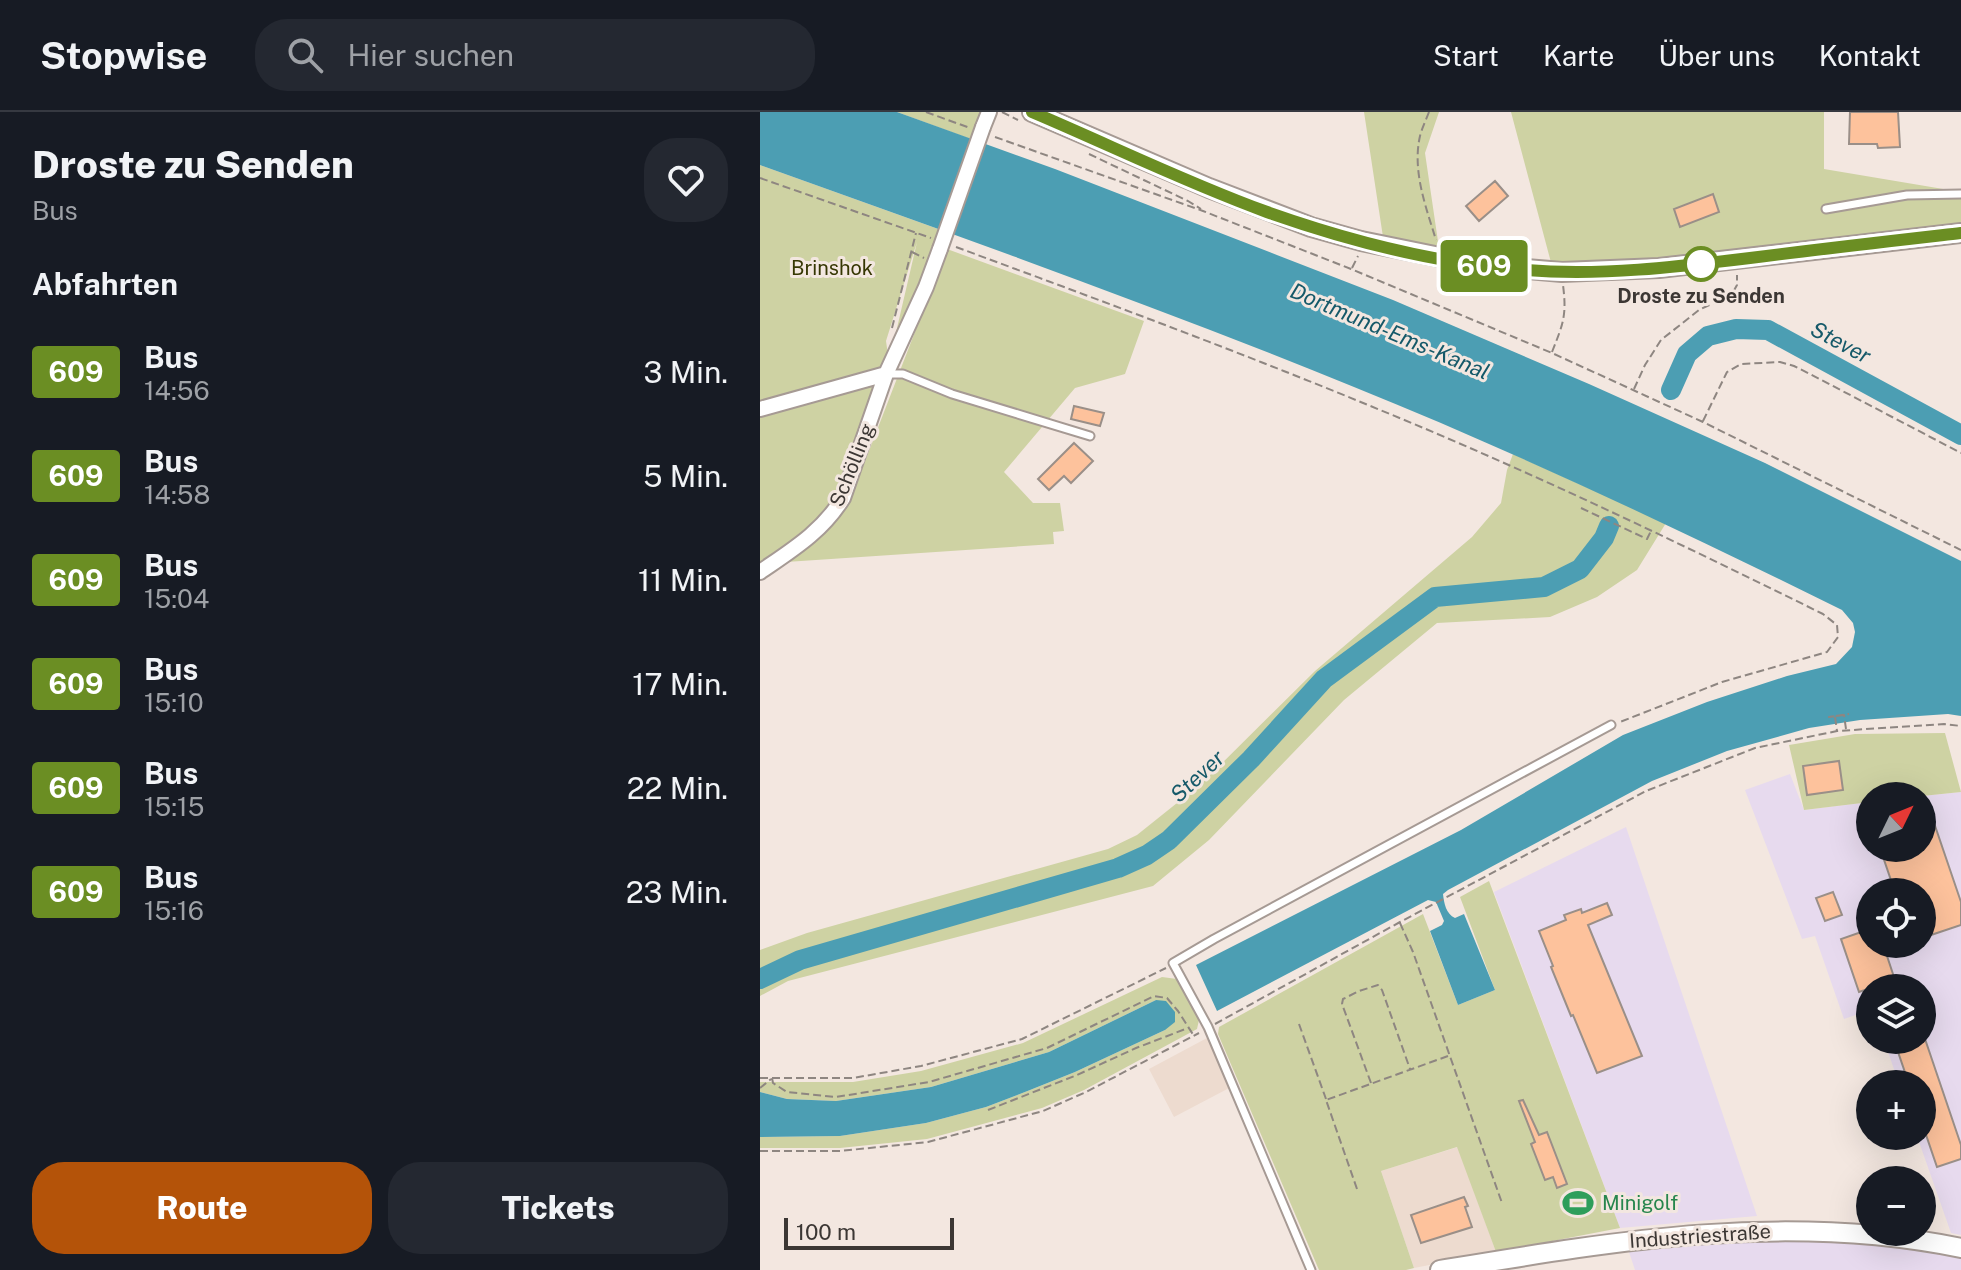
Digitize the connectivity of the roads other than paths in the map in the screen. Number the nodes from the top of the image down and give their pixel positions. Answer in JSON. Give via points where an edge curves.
{"nodes":[{"id":1,"x":989,"y":112,"type":"edge"},
{"id":2,"x":1025,"y":116,"type":"edge"},
{"id":3,"x":1961,"y":194,"type":"edge"},
{"id":4,"x":1826,"y":209,"type":"dead end"},
{"id":5,"x":1961,"y":233,"type":"edge"},
{"id":6,"x":886,"y":374,"type":"junction"},
{"id":7,"x":760,"y":409,"type":"edge"},
{"id":8,"x":1090,"y":436,"type":"dead end"},
{"id":9,"x":760,"y":572,"type":"edge"},
{"id":10,"x":1611,"y":725,"type":"road end"},
{"id":11,"x":1961,"y":1248,"type":"edge"},
{"id":12,"x":1311,"y":1270,"type":"edge"},
{"id":13,"x":1440,"y":1270,"type":"edge"}],
"edges":[{"from":1,"to":6,"type":"street","name":"Schölling","bridge":true,"via":[[926,287]]},
{"from":2,"to":5,"type":"street","via":[[1311,227],[1479,265],[1524,270],[1659,268]]},
{"from":3,"to":4,"type":"lane","via":[[1907,195]]},
{"from":6,"to":7,"type":"street"},
{"from":6,"to":8,"type":"lane","via":[[903,374]]},
{"from":6,"to":9,"type":"street","name":"Schölling","via":[[843,498],[816,532]]},
{"from":10,"to":12,"type":"lane","via":[[1173,963],[1208,1027]]},
{"from":11,"to":13,"type":"street","name":"Industriestraße","via":[[1870,1235],[1748,1231],[1617,1242]]}]}
